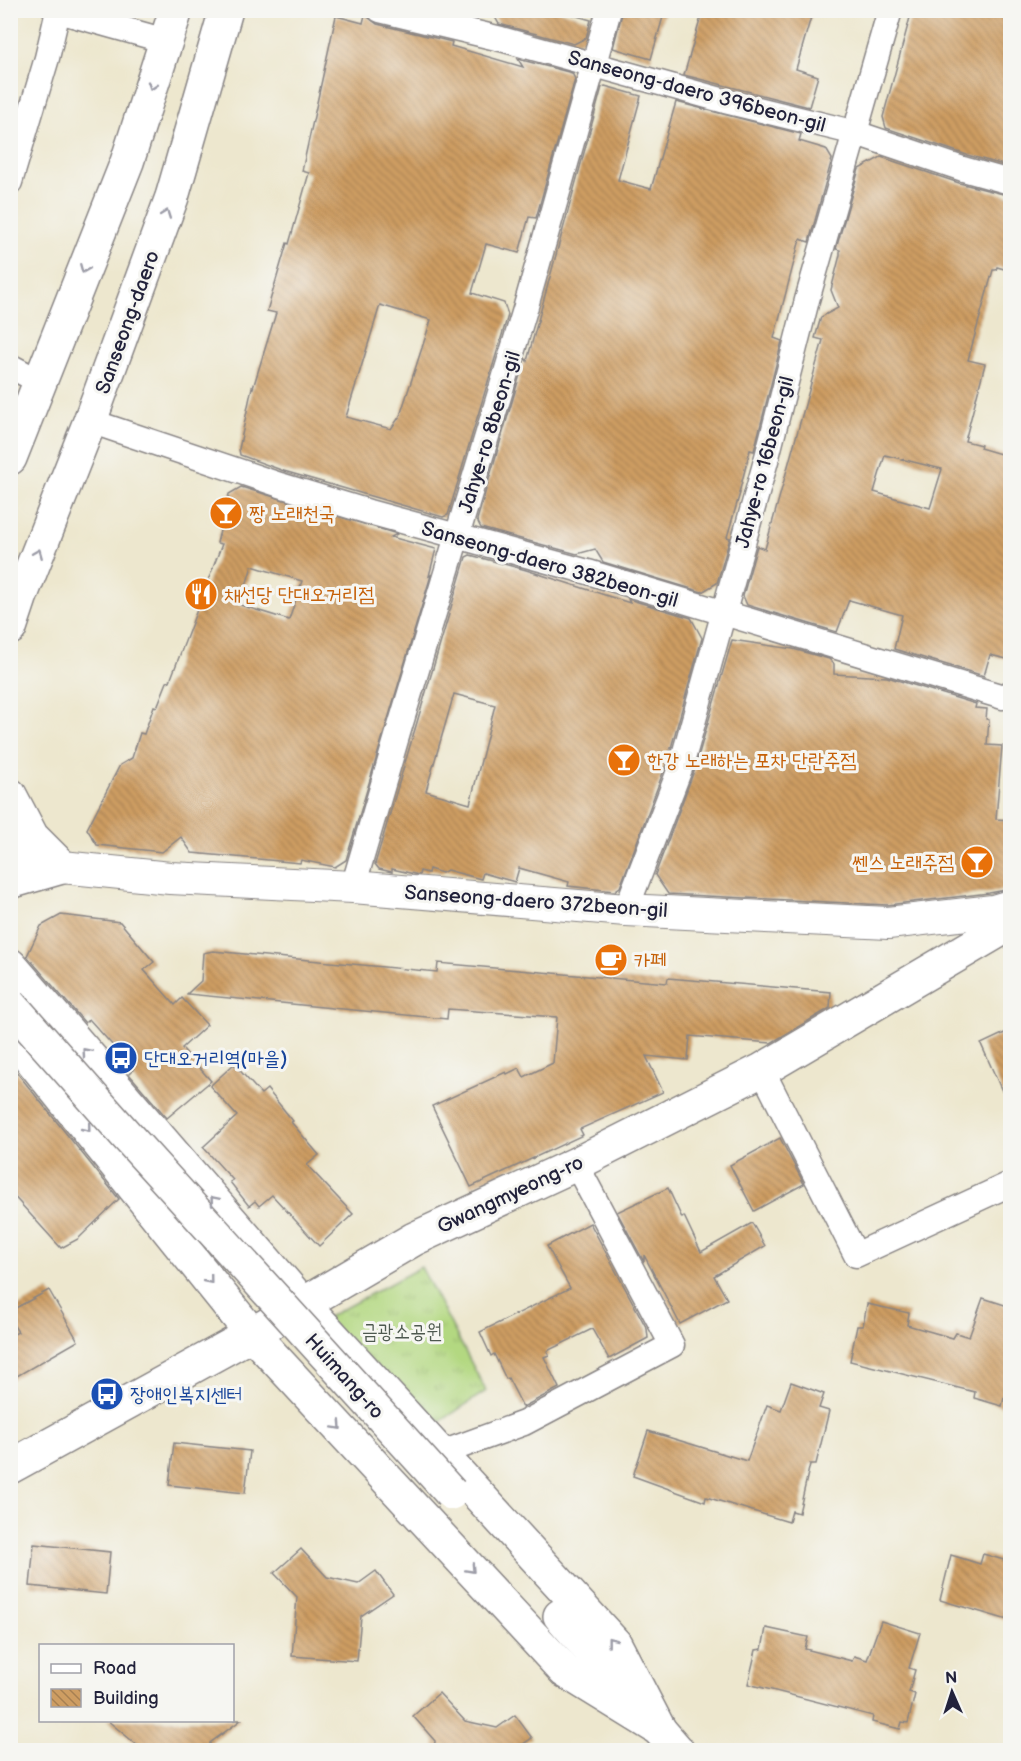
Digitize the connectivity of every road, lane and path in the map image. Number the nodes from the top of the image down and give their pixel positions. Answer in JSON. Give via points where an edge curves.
{"nodes":[{"id":1,"x":226,"y":10,"type":"edge"},
{"id":2,"x":380,"y":10,"type":"edge"},
{"id":3,"x":609,"y":10,"type":"edge"},
{"id":4,"x":890,"y":10,"type":"edge"},
{"id":5,"x":57,"y":11,"type":"edge"},
{"id":6,"x":171,"y":26,"type":"edge"},
{"id":7,"x":593,"y":65,"type":"junction"},
{"id":8,"x":855,"y":132,"type":"junction"},
{"id":9,"x":10,"y":182,"type":"edge"},
{"id":10,"x":1011,"y":182,"type":"edge"},
{"id":11,"x":10,"y":366,"type":"edge"},
{"id":12,"x":40,"y":382,"type":"junction"},
{"id":13,"x":90,"y":422,"type":"junction"},
{"id":14,"x":10,"y":458,"type":"edge"},
{"id":15,"x":457,"y":537,"type":"junction"},
{"id":16,"x":723,"y":613,"type":"junction"},
{"id":17,"x":10,"y":628,"type":"edge"},
{"id":18,"x":1008,"y":703,"type":"edge"},
{"id":19,"x":10,"y":795,"type":"edge"},
{"id":20,"x":10,"y":854,"type":"edge"},
{"id":21,"x":62,"y":867,"type":"junction"},
{"id":22,"x":10,"y":882,"type":"edge"},
{"id":23,"x":354,"y":887,"type":"junction"},
{"id":24,"x":1011,"y":906,"type":"edge"},
{"id":25,"x":626,"y":910,"type":"junction"},
{"id":26,"x":1011,"y":924,"type":"edge"},
{"id":27,"x":10,"y":965,"type":"edge"},
{"id":28,"x":10,"y":1004,"type":"edge"},
{"id":29,"x":13,"y":1036,"type":"edge"},
{"id":30,"x":762,"y":1070,"type":"junction"},
{"id":31,"x":576,"y":1164,"type":"junction"},
{"id":32,"x":1011,"y":1184,"type":"edge"},
{"id":33,"x":303,"y":1304,"type":"junction"},
{"id":34,"x":252,"y":1334,"type":"junction"},
{"id":35,"x":442,"y":1453,"type":"junction"},
{"id":36,"x":10,"y":1467,"type":"edge"},
{"id":37,"x":668,"y":1740,"type":"edge"}],
"edges":[{"from":13,"to":1,"type":"main road","name":"Sanseong-daero","one_way":true,"via":[[172,196]]},
{"from":2,"to":7,"type":"street","name":"Sanseong-daero 396beon-gil"},
{"from":3,"to":7,"type":"street","name":"Jahye-ro 8beon-gil"},
{"from":4,"to":8,"type":"street","name":"Jahye-ro 16beon-gil"},
{"from":5,"to":6,"type":"street"},
{"from":5,"to":9,"type":"street"},
{"from":6,"to":12,"type":"main road","one_way":true,"via":[[127,162]]},
{"from":7,"to":8,"type":"street","name":"Sanseong-daero 396beon-gil"},
{"from":7,"to":15,"type":"street","name":"Jahye-ro 8beon-gil"},
{"from":8,"to":10,"type":"street","name":"Sanseong-daero 396beon-gil"},
{"from":8,"to":16,"type":"street","name":"Jahye-ro 16beon-gil"},
{"from":11,"to":12,"type":"street"},
{"from":12,"to":14,"type":"main road"},
{"from":13,"to":15,"type":"street","name":"Sanseong-daero 382beon-gil","via":[[280,485]]},
{"from":17,"to":13,"type":"main road","name":"Sanseong-daero","one_way":true},
{"from":15,"to":16,"type":"street","name":"Sanseong-daero 382beon-gil"},
{"from":15,"to":23,"type":"street","name":"Jahye-ro 8beon-gil"},
{"from":16,"to":18,"type":"street","name":"Sanseong-daero 382beon-gil"},
{"from":16,"to":25,"type":"street","name":"Jahye-ro 16beon-gil","via":[[681,766]]},
{"from":19,"to":21,"type":"main road","via":[[32,837]]},
{"from":20,"to":21,"type":"street","name":"Sanseong-daero 372beon-gil"},
{"from":21,"to":22,"type":"main road"},
{"from":21,"to":23,"type":"street","name":"Sanseong-daero 372beon-gil","via":[[170,878]]},
{"from":23,"to":25,"type":"street","name":"Sanseong-daero 372beon-gil"},
{"from":24,"to":25,"type":"street","name":"Sanseong-daero 372beon-gil","via":[[888,922]]},
{"from":26,"to":30,"type":"main road","name":"Gwangmyeong-ro"},
{"from":33,"to":27,"type":"main road","one_way":true},
{"from":28,"to":37,"type":"main road","name":"Huimang-ro","bridge":true},
{"from":29,"to":34,"type":"main road","one_way":true},
{"from":30,"to":31,"type":"main road","name":"Gwangmyeong-ro"},
{"from":30,"to":32,"type":"street","via":[[856,1255]]},
{"from":31,"to":33,"type":"main road","name":"Gwangmyeong-ro","via":[[414,1239]]},
{"from":31,"to":35,"type":"street","via":[[672,1345],[524,1423]]},
{"from":33,"to":34,"type":"main road","name":"Gwangmyeong-ro"},
{"from":33,"to":35,"type":"main road"},
{"from":34,"to":36,"type":"main road","name":"Gwangmyeong-ro"},
{"from":34,"to":37,"type":"main road","one_way":true,"via":[[565,1671]]},
{"from":37,"to":35,"type":"main road","one_way":true,"via":[[615,1644]]}]}
